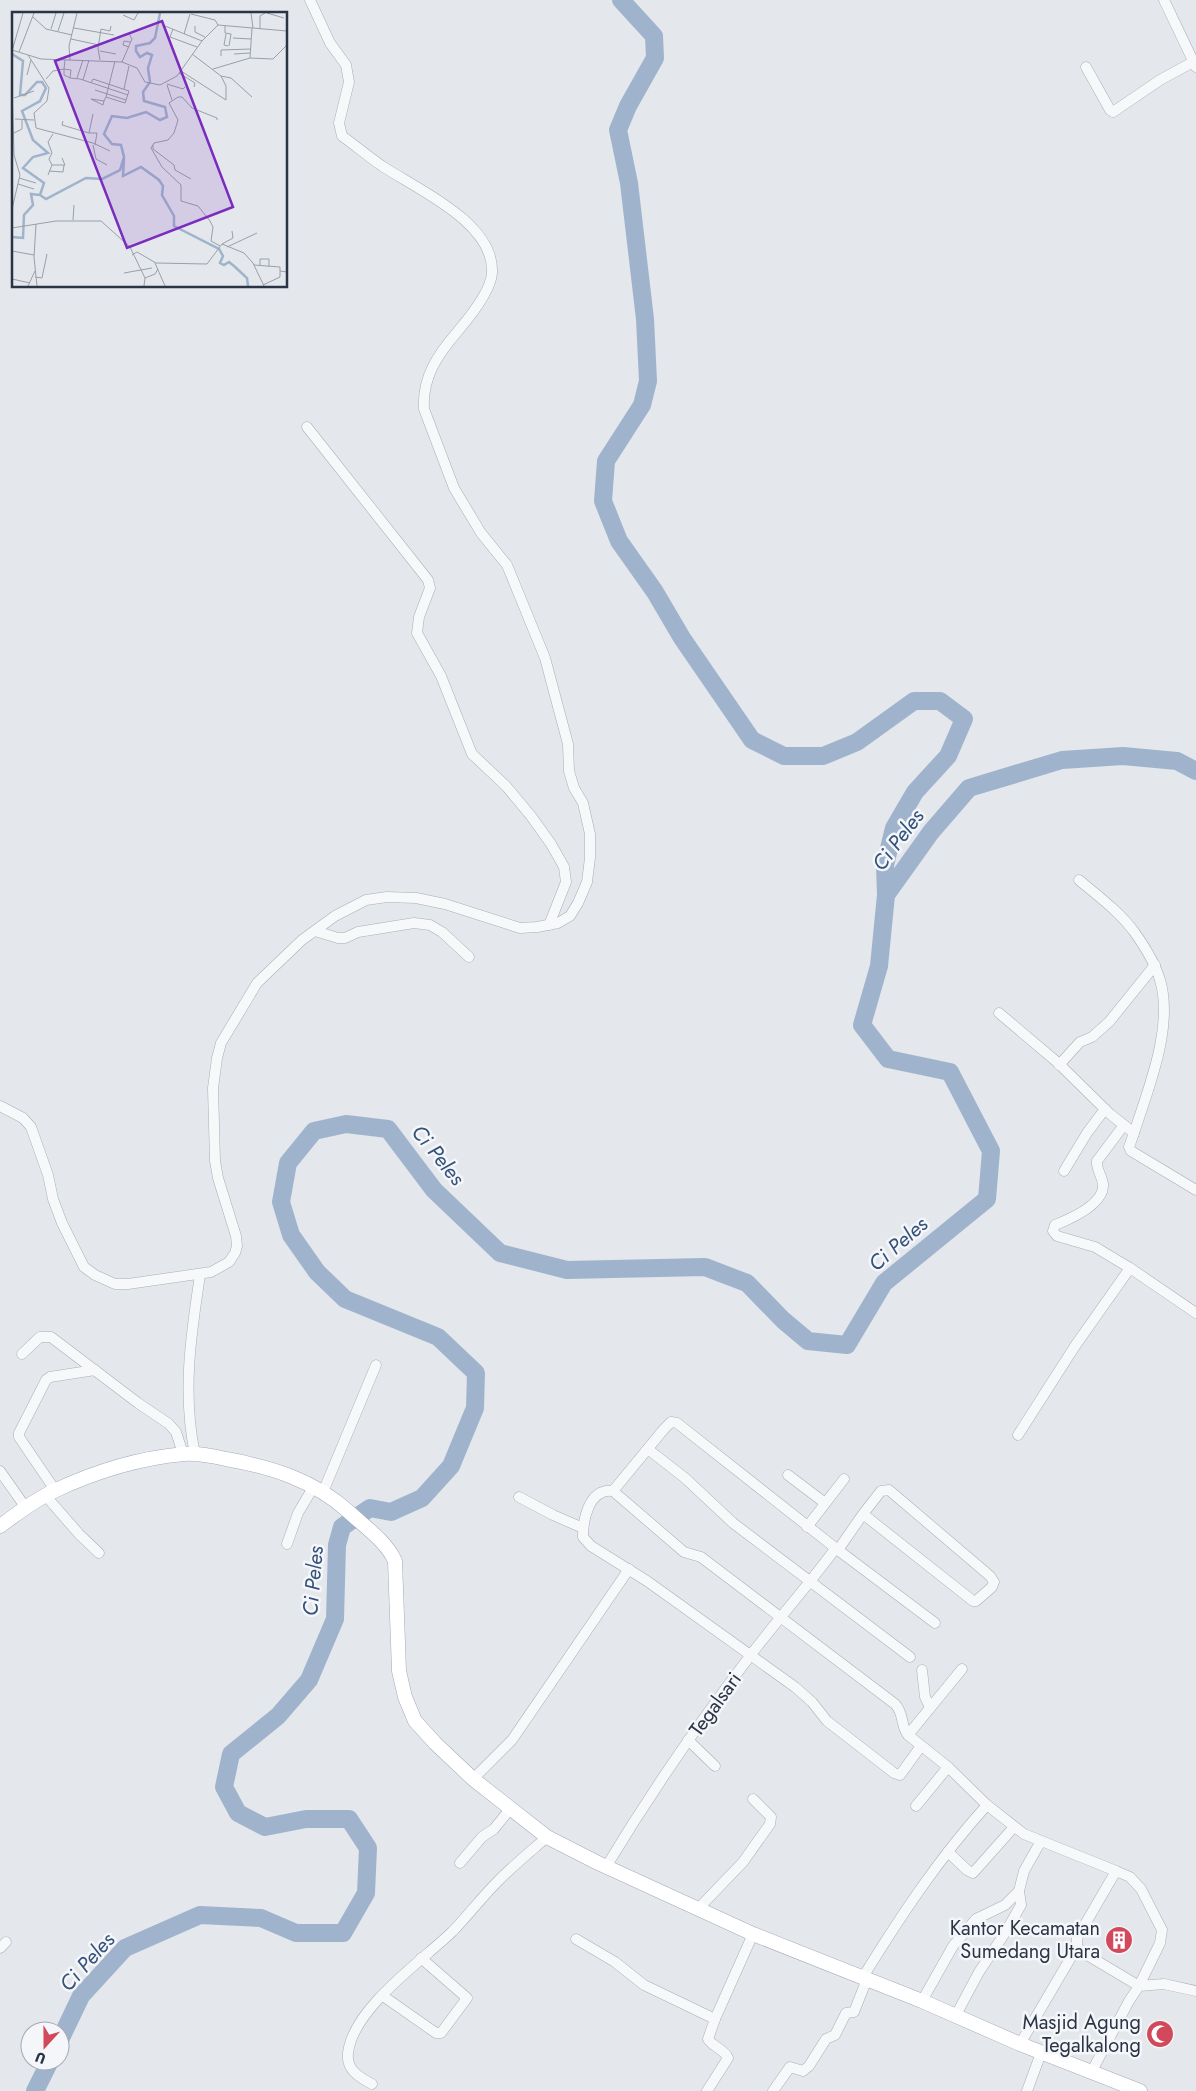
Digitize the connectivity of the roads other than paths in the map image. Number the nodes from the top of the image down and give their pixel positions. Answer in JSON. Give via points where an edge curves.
{"nodes":[{"id":1,"x":310,"y":0,"type":"edge"},
{"id":2,"x":1164,"y":0,"type":"edge"},
{"id":3,"x":1195,"y":65,"type":"edge"},
{"id":4,"x":1086,"y":67,"type":"dead end"},
{"id":5,"x":307,"y":427,"type":"dead end"},
{"id":6,"x":1080,"y":880,"type":"dead end"},
{"id":7,"x":549,"y":925,"type":"junction"},
{"id":8,"x":315,"y":931,"type":"junction"},
{"id":9,"x":469,"y":957,"type":"dead end"},
{"id":10,"x":1155,"y":965,"type":"junction"},
{"id":11,"x":999,"y":1013,"type":"dead end"},
{"id":12,"x":1059,"y":1065,"type":"junction"},
{"id":13,"x":0,"y":1106,"type":"edge"},
{"id":14,"x":1105,"y":1109,"type":"junction"},
{"id":15,"x":1124,"y":1125,"type":"junction"},
{"id":16,"x":1134,"y":1133,"type":"junction"},
{"id":17,"x":1064,"y":1171,"type":"dead end"},
{"id":18,"x":1196,"y":1190,"type":"edge"},
{"id":19,"x":1130,"y":1268,"type":"junction"},
{"id":20,"x":200,"y":1275,"type":"junction"},
{"id":21,"x":1196,"y":1313,"type":"edge"},
{"id":22,"x":22,"y":1354,"type":"dead end"},
{"id":23,"x":376,"y":1366,"type":"dead end"},
{"id":24,"x":95,"y":1370,"type":"junction"},
{"id":25,"x":1018,"y":1435,"type":"dead end"},
{"id":26,"x":649,"y":1450,"type":"junction"},
{"id":27,"x":189,"y":1454,"type":"junction"},
{"id":28,"x":0,"y":1471,"type":"edge"},
{"id":29,"x":788,"y":1475,"type":"dead end"},
{"id":30,"x":844,"y":1478,"type":"dead end"},
{"id":31,"x":318,"y":1489,"type":"junction"},
{"id":32,"x":613,"y":1491,"type":"junction"},
{"id":33,"x":50,"y":1493,"type":"junction"},
{"id":34,"x":519,"y":1497,"type":"dead end"},
{"id":35,"x":825,"y":1503,"type":"junction"},
{"id":36,"x":26,"y":1508,"type":"junction"},
{"id":37,"x":863,"y":1514,"type":"junction"},
{"id":38,"x":0,"y":1526,"type":"edge"},
{"id":39,"x":583,"y":1528,"type":"junction"},
{"id":40,"x":807,"y":1528,"type":"junction"},
{"id":41,"x":287,"y":1544,"type":"dead end"},
{"id":42,"x":837,"y":1550,"type":"junction"},
{"id":43,"x":99,"y":1553,"type":"dead end"},
{"id":44,"x":629,"y":1569,"type":"junction"},
{"id":45,"x":810,"y":1582,"type":"junction"},
{"id":46,"x":781,"y":1619,"type":"junction"},
{"id":47,"x":935,"y":1624,"type":"dead end"},
{"id":48,"x":750,"y":1655,"type":"junction"},
{"id":49,"x":910,"y":1657,"type":"dead end"},
{"id":50,"x":962,"y":1669,"type":"dead end"},
{"id":51,"x":922,"y":1670,"type":"dead end"},
{"id":52,"x":930,"y":1708,"type":"junction"},
{"id":53,"x":908,"y":1735,"type":"junction"},
{"id":54,"x":688,"y":1740,"type":"junction"},
{"id":55,"x":922,"y":1746,"type":"junction"},
{"id":56,"x":715,"y":1766,"type":"dead end"},
{"id":57,"x":948,"y":1767,"type":"junction"},
{"id":58,"x":473,"y":1779,"type":"junction"},
{"id":59,"x":753,"y":1799,"type":"dead end"},
{"id":60,"x":987,"y":1805,"type":"junction"},
{"id":61,"x":916,"y":1806,"type":"dead end"},
{"id":62,"x":510,"y":1809,"type":"junction"},
{"id":63,"x":1014,"y":1827,"type":"junction"},
{"id":64,"x":548,"y":1837,"type":"junction"},
{"id":65,"x":1041,"y":1841,"type":"junction"},
{"id":66,"x":948,"y":1852,"type":"junction"},
{"id":67,"x":460,"y":1863,"type":"dead end"},
{"id":68,"x":606,"y":1867,"type":"junction"},
{"id":69,"x":1116,"y":1871,"type":"junction"},
{"id":70,"x":1019,"y":1891,"type":"junction"},
{"id":71,"x":697,"y":1910,"type":"junction"},
{"id":72,"x":753,"y":1934,"type":"junction"},
{"id":73,"x":576,"y":1939,"type":"dead end"},
{"id":74,"x":1077,"y":1947,"type":"junction"},
{"id":75,"x":421,"y":1958,"type":"junction"},
{"id":76,"x":865,"y":1978,"type":"junction"},
{"id":77,"x":1139,"y":1986,"type":"junction"},
{"id":78,"x":1196,"y":1991,"type":"edge"},
{"id":79,"x":383,"y":1996,"type":"junction"},
{"id":80,"x":922,"y":2001,"type":"junction"},
{"id":81,"x":956,"y":2015,"type":"junction"},
{"id":82,"x":715,"y":2018,"type":"junction"},
{"id":83,"x":1020,"y":2044,"type":"junction"},
{"id":84,"x":1041,"y":2053,"type":"junction"},
{"id":85,"x":1092,"y":2071,"type":"junction"},
{"id":86,"x":372,"y":2084,"type":"dead end"},
{"id":87,"x":707,"y":2091,"type":"edge"},
{"id":88,"x":773,"y":2091,"type":"edge"},
{"id":89,"x":1027,"y":2091,"type":"edge"},
{"id":90,"x":1140,"y":2091,"type":"edge"}],
"edges":[{"from":1,"to":7,"type":"street","via":[[330,43],[346,65],[349,82],[339,123],[342,136],[382,166],[449,207],[476,233],[488,251],[492,265],[492,275],[478,305],[434,361],[426,382],[424,409],[454,488],[481,533],[507,565],[535,630],[565,735],[569,771],[583,803],[590,834],[586,882],[570,916]]},
{"from":2,"to":3,"type":"street"},
{"from":3,"to":4,"type":"street","via":[[1160,80],[1113,112]]},
{"from":5,"to":7,"type":"street","via":[[428,580],[430,588],[419,617],[417,633],[441,676],[472,754],[506,786],[531,816],[564,868],[566,882]]},
{"from":6,"to":10,"type":"street","via":[[1134,932]]},
{"from":7,"to":8,"type":"street","via":[[520,928],[445,904],[387,897],[366,900]]},
{"from":8,"to":9,"type":"street","via":[[345,938],[358,932],[414,922],[430,925],[442,932]]},
{"from":8,"to":20,"type":"street","via":[[256,983],[221,1043],[214,1088],[215,1161],[237,1246],[229,1262]]},
{"from":10,"to":12,"type":"street","via":[[1109,1022],[1092,1037],[1080,1042]]},
{"from":10,"to":16,"type":"street","via":[[1161,982],[1164,1014],[1160,1043]]},
{"from":11,"to":12,"type":"street"},
{"from":12,"to":14,"type":"street"},
{"from":13,"to":20,"type":"street","via":[[23,1118],[31,1127],[62,1223],[78,1257],[89,1271],[115,1284]]},
{"from":14,"to":15,"type":"street"},
{"from":14,"to":17,"type":"street"},
{"from":15,"to":16,"type":"street"},
{"from":15,"to":19,"type":"street","via":[[1096,1161],[1103,1185],[1100,1196],[1089,1208],[1055,1225],[1052,1231],[1057,1236],[1095,1247]]},
{"from":16,"to":18,"type":"street","via":[[1128,1147],[1130,1151]]},
{"from":19,"to":21,"type":"street"},
{"from":19,"to":25,"type":"street"},
{"from":20,"to":27,"type":"street","via":[[189,1370]]},
{"from":22,"to":24,"type":"street","via":[[40,1337],[51,1337]]},
{"from":23,"to":31,"type":"street"},
{"from":24,"to":27,"type":"street","via":[[168,1424]]},
{"from":24,"to":33,"type":"street","via":[[46,1380],[19,1434]]},
{"from":26,"to":32,"type":"street"},
{"from":26,"to":40,"type":"street","via":[[671,1422],[677,1423]]},
{"from":26,"to":45,"type":"street"},
{"from":27,"to":31,"type":"main road","via":[[258,1464]]},
{"from":27,"to":33,"type":"main road","via":[[132,1463]]},
{"from":28,"to":36,"type":"street"},
{"from":29,"to":35,"type":"street"},
{"from":30,"to":35,"type":"street"},
{"from":31,"to":41,"type":"street","via":[[298,1513]]},
{"from":31,"to":58,"type":"main road","via":[[336,1501],[390,1551],[395,1561],[399,1671],[404,1696],[415,1721]]},
{"from":32,"to":39,"type":"street","via":[[605,1490],[596,1495]]},
{"from":32,"to":46,"type":"street","via":[[684,1552],[701,1557]]},
{"from":33,"to":36,"type":"main road"},
{"from":33,"to":43,"type":"street","via":[[79,1534]]},
{"from":34,"to":39,"type":"street"},
{"from":35,"to":40,"type":"street"},
{"from":36,"to":38,"type":"main road"},
{"from":37,"to":37,"type":"street","name":"Tegalsari","via":[[973,1601],[992,1587],[994,1582],[990,1576],[889,1490],[881,1491]]},
{"from":37,"to":42,"type":"street","name":"Tegalsari"},
{"from":39,"to":44,"type":"street","via":[[583,1537],[591,1546]]},
{"from":40,"to":42,"type":"street"},
{"from":42,"to":45,"type":"street","name":"Tegalsari"},
{"from":42,"to":47,"type":"street"},
{"from":44,"to":48,"type":"street"},
{"from":44,"to":58,"type":"street","via":[[512,1740]]},
{"from":45,"to":46,"type":"street","name":"Tegalsari"},
{"from":45,"to":49,"type":"street"},
{"from":46,"to":48,"type":"street","name":"Tegalsari"},
{"from":46,"to":53,"type":"street","via":[[895,1704],[901,1710],[904,1730]]},
{"from":48,"to":54,"type":"street","name":"Tegalsari"},
{"from":48,"to":55,"type":"street","via":[[795,1687],[826,1721],[898,1775]]},
{"from":50,"to":52,"type":"street"},
{"from":51,"to":52,"type":"street","via":[[925,1697]]},
{"from":52,"to":53,"type":"street"},
{"from":53,"to":55,"type":"street"},
{"from":54,"to":56,"type":"street"},
{"from":54,"to":68,"type":"street","name":"Tegalsari","via":[[641,1808]]},
{"from":55,"to":57,"type":"street"},
{"from":57,"to":60,"type":"street"},
{"from":57,"to":61,"type":"street"},
{"from":58,"to":62,"type":"main road"},
{"from":59,"to":71,"type":"street","via":[[771,1817],[770,1824],[743,1862]]},
{"from":60,"to":63,"type":"street"},
{"from":60,"to":66,"type":"street"},
{"from":62,"to":64,"type":"main road"},
{"from":62,"to":67,"type":"street"},
{"from":63,"to":65,"type":"street"},
{"from":63,"to":66,"type":"street","via":[[973,1873]]},
{"from":64,"to":68,"type":"main road"},
{"from":64,"to":75,"type":"street","via":[[498,1881],[452,1932]]},
{"from":65,"to":69,"type":"street"},
{"from":65,"to":70,"type":"street","via":[[1024,1871]]},
{"from":66,"to":76,"type":"street","via":[[908,1904]]},
{"from":68,"to":71,"type":"main road"},
{"from":69,"to":74,"type":"street","via":[[1077,1938]]},
{"from":69,"to":77,"type":"street","via":[[1130,1877],[1141,1889],[1162,1930],[1160,1943]]},
{"from":70,"to":80,"type":"street","via":[[1005,1905],[976,1919],[953,1946]]},
{"from":70,"to":81,"type":"street","via":[[1021,1905],[978,1972]]},
{"from":71,"to":72,"type":"main road"},
{"from":72,"to":76,"type":"main road"},
{"from":72,"to":82,"type":"street"},
{"from":73,"to":82,"type":"street","via":[[615,1962],[644,1985]]},
{"from":74,"to":77,"type":"street"},
{"from":74,"to":83,"type":"street"},
{"from":75,"to":79,"type":"street"},
{"from":75,"to":79,"type":"street","via":[[467,1998],[441,2033],[436,2033]]},
{"from":76,"to":80,"type":"main road"},
{"from":76,"to":88,"type":"street","via":[[854,2012],[848,2012],[836,2034],[821,2044],[810,2066],[804,2071],[790,2067]]},
{"from":77,"to":78,"type":"street","via":[[1164,1984]]},
{"from":77,"to":85,"type":"street"},
{"from":79,"to":86,"type":"street","via":[[362,2020],[348,2052],[355,2074]]},
{"from":80,"to":81,"type":"main road"},
{"from":81,"to":83,"type":"main road"},
{"from":82,"to":87,"type":"street","via":[[708,2039],[728,2060]]},
{"from":83,"to":84,"type":"main road"},
{"from":84,"to":85,"type":"main road"},
{"from":84,"to":89,"type":"street"},
{"from":85,"to":90,"type":"main road"}]}
